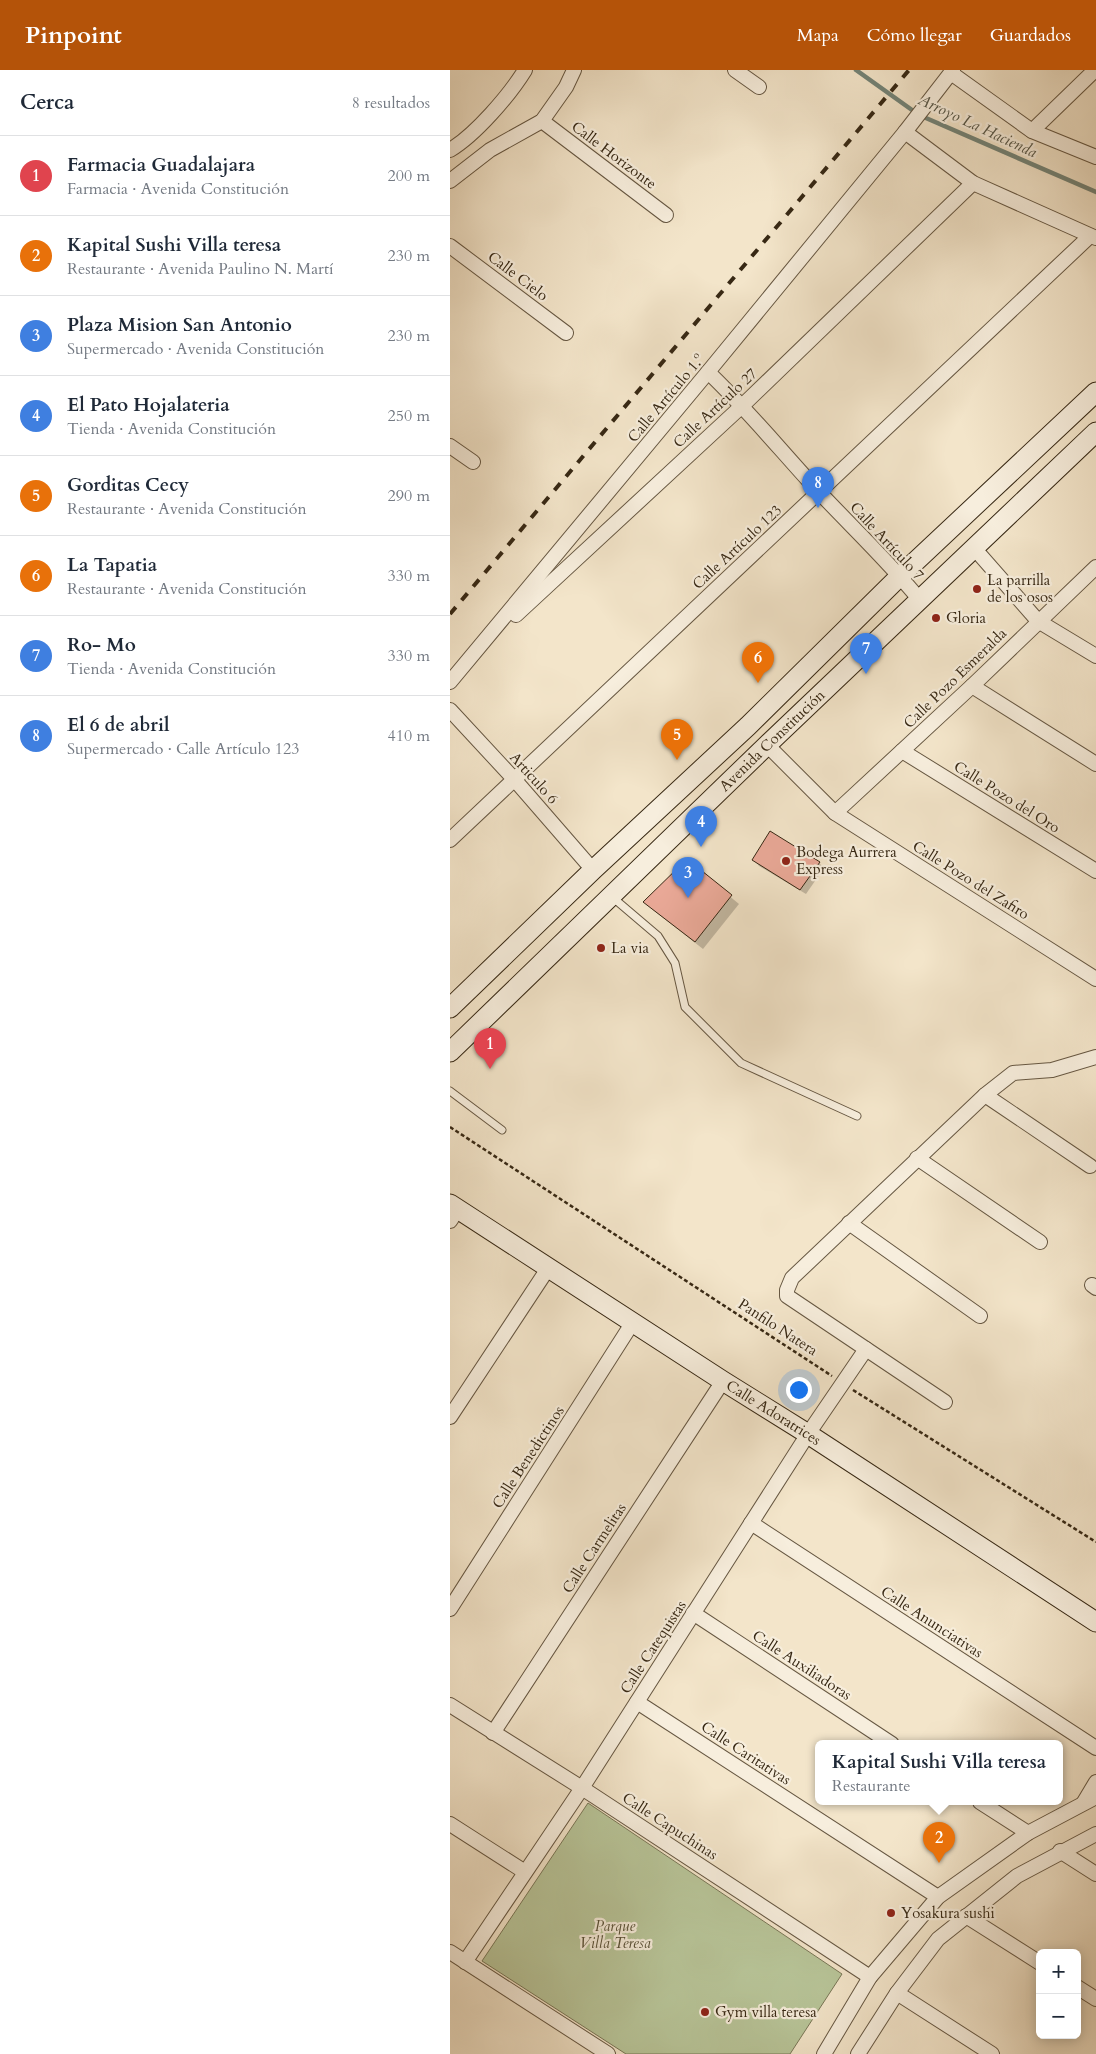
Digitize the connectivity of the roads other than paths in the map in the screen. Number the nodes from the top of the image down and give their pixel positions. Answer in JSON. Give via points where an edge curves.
{"nodes":[{"id":1,"x":574,"y":70,"type":"edge"},
{"id":2,"x":736,"y":70,"type":"edge"},
{"id":3,"x":1095,"y":70,"type":"edge"},
{"id":4,"x":523,"y":71,"type":"edge"},
{"id":5,"x":952,"y":71,"type":"edge"},
{"id":6,"x":759,"y":88,"type":"dead end"},
{"id":7,"x":542,"y":121,"type":"junction"},
{"id":8,"x":909,"y":127,"type":"junction"},
{"id":9,"x":1032,"y":131,"type":"junction"},
{"id":10,"x":462,"y":142,"type":"junction"},
{"id":11,"x":450,"y":150,"type":"edge"},
{"id":12,"x":1096,"y":157,"type":"edge"},
{"id":13,"x":476,"y":160,"type":"junction"},
{"id":14,"x":450,"y":181,"type":"edge"},
{"id":15,"x":973,"y":183,"type":"junction"},
{"id":16,"x":666,"y":215,"type":"dead end"},
{"id":17,"x":1093,"y":237,"type":"edge"},
{"id":18,"x":450,"y":246,"type":"edge"},
{"id":19,"x":566,"y":333,"type":"dead end"},
{"id":20,"x":708,"y":372,"type":"junction"},
{"id":21,"x":1096,"y":392,"type":"edge"},
{"id":22,"x":743,"y":405,"type":"junction"},
{"id":23,"x":1096,"y":432,"type":"edge"},
{"id":24,"x":450,"y":446,"type":"edge"},
{"id":25,"x":473,"y":462,"type":"dead end"},
{"id":26,"x":819,"y":492,"type":"junction"},
{"id":27,"x":974,"y":548,"type":"junction"},
{"id":28,"x":1096,"y":567,"type":"edge"},
{"id":29,"x":900,"y":576,"type":"junction"},
{"id":30,"x":920,"y":600,"type":"junction"},
{"id":31,"x":1038,"y":621,"type":"junction"},
{"id":32,"x":475,"y":653,"type":"junction"},
{"id":33,"x":1096,"y":656,"type":"edge"},
{"id":34,"x":450,"y":682,"type":"edge"},
{"id":35,"x":972,"y":686,"type":"junction"},
{"id":36,"x":450,"y":710,"type":"edge"},
{"id":37,"x":767,"y":745,"type":"junction"},
{"id":38,"x":902,"y":751,"type":"junction"},
{"id":39,"x":1096,"y":764,"type":"edge"},
{"id":40,"x":514,"y":779,"type":"junction"},
{"id":41,"x":834,"y":813,"type":"junction"},
{"id":42,"x":450,"y":840,"type":"edge"},
{"id":43,"x":593,"y":870,"type":"junction"},
{"id":44,"x":1096,"y":871,"type":"edge"},
{"id":45,"x":611,"y":896,"type":"junction"},
{"id":46,"x":1096,"y":979,"type":"edge"},
{"id":47,"x":450,"y":1008,"type":"edge"},
{"id":48,"x":450,"y":1052,"type":"edge"},
{"id":49,"x":1096,"y":1057,"type":"edge"},
{"id":50,"x":450,"y":1091,"type":"edge"},
{"id":51,"x":985,"y":1095,"type":"junction"},
{"id":52,"x":857,"y":1116,"type":"dead end"},
{"id":53,"x":502,"y":1130,"type":"dead end"},
{"id":54,"x":917,"y":1158,"type":"junction"},
{"id":55,"x":1090,"y":1166,"type":"dead end"},
{"id":56,"x":453,"y":1212,"type":"edge"},
{"id":57,"x":849,"y":1223,"type":"junction"},
{"id":58,"x":1040,"y":1242,"type":"dead end"},
{"id":59,"x":549,"y":1267,"type":"junction"},
{"id":60,"x":980,"y":1316,"type":"dead end"},
{"id":61,"x":633,"y":1322,"type":"junction"},
{"id":62,"x":866,"y":1348,"type":"junction"},
{"id":63,"x":723,"y":1381,"type":"junction"},
{"id":64,"x":945,"y":1402,"type":"dead end"},
{"id":65,"x":450,"y":1417,"type":"edge"},
{"id":66,"x":808,"y":1434,"type":"junction"},
{"id":67,"x":751,"y":1523,"type":"junction"},
{"id":68,"x":450,"y":1609,"type":"edge"},
{"id":69,"x":693,"y":1613,"type":"junction"},
{"id":70,"x":1096,"y":1622,"type":"edge"},
{"id":71,"x":637,"y":1702,"type":"junction"},
{"id":72,"x":450,"y":1705,"type":"edge"},
{"id":73,"x":493,"y":1733,"type":"junction"},
{"id":74,"x":886,"y":1740,"type":"edge"},
{"id":75,"x":1096,"y":1748,"type":"edge"},
{"id":76,"x":1096,"y":1782,"type":"edge"},
{"id":77,"x":582,"y":1788,"type":"junction"},
{"id":78,"x":1090,"y":1800,"type":"edge"},
{"id":79,"x":985,"y":1805,"type":"edge"},
{"id":80,"x":450,"y":1824,"type":"edge"},
{"id":81,"x":1028,"y":1833,"type":"junction"},
{"id":82,"x":1096,"y":1834,"type":"edge"},
{"id":83,"x":1060,"y":1851,"type":"junction"},
{"id":84,"x":525,"y":1872,"type":"junction"},
{"id":85,"x":1096,"y":1874,"type":"edge"},
{"id":86,"x":938,"y":1897,"type":"junction"},
{"id":87,"x":966,"y":1916,"type":"junction"},
{"id":88,"x":450,"y":1952,"type":"edge"},
{"id":89,"x":1036,"y":1960,"type":"edge"},
{"id":90,"x":465,"y":1962,"type":"junction"},
{"id":91,"x":870,"y":1977,"type":"junction"},
{"id":92,"x":1081,"y":1990,"type":"edge"},
{"id":93,"x":897,"y":1993,"type":"junction"},
{"id":94,"x":1096,"y":1999,"type":"edge"},
{"id":95,"x":608,"y":2054,"type":"edge"},
{"id":96,"x":824,"y":2054,"type":"edge"},
{"id":97,"x":858,"y":2054,"type":"edge"},
{"id":98,"x":992,"y":2054,"type":"edge"}],
"edges":[{"from":1,"to":7,"type":"street"},
{"from":2,"to":6,"type":"street"},
{"from":3,"to":9,"type":"street"},
{"from":4,"to":10,"type":"street","via":[[507,95]]},
{"from":5,"to":8,"type":"street","name":"Calle Artículo 1.º"},
{"from":5,"to":9,"type":"street"},
{"from":7,"to":13,"type":"street"},
{"from":7,"to":16,"type":"street","name":"Calle Horizonte"},
{"from":8,"to":15,"type":"street"},
{"from":8,"to":20,"type":"street","name":"Calle Artículo 1.º"},
{"from":9,"to":12,"type":"street"},
{"from":10,"to":11,"type":"street"},
{"from":10,"to":13,"type":"street"},
{"from":13,"to":14,"type":"street"},
{"from":15,"to":17,"type":"street"},
{"from":15,"to":22,"type":"street","name":"Calle Artículo 27"},
{"from":17,"to":26,"type":"street","name":"Calle Artículo 123"},
{"from":18,"to":19,"type":"street","name":"Calle Cielo"},
{"from":20,"to":22,"type":"street","name":"Calle Artículo 7"},
{"from":20,"to":32,"type":"street","name":"Calle Artículo 1.º"},
{"from":21,"to":29,"type":"main road","name":"Avenida Constitución"},
{"from":22,"to":26,"type":"street","name":"Calle Artículo 7"},
{"from":22,"to":32,"type":"street","name":"Calle Artículo 27"},
{"from":23,"to":27,"type":"main road","name":"Avenida Constitución"},
{"from":24,"to":25,"type":"street"},
{"from":26,"to":29,"type":"street","name":"Calle Artículo 7"},
{"from":26,"to":40,"type":"street","name":"Calle Artículo 123"},
{"from":27,"to":30,"type":"main road","name":"Avenida Constitución"},
{"from":27,"to":31,"type":"street"},
{"from":28,"to":31,"type":"street","name":"Calle Pozo Esmeralda"},
{"from":29,"to":30,"type":"street","name":"Calle Artículo 7"},
{"from":29,"to":43,"type":"main road","name":"Avenida Constitución","via":[[748,726]]},
{"from":30,"to":37,"type":"main road","name":"Avenida Constitución"},
{"from":31,"to":33,"type":"street"},
{"from":31,"to":35,"type":"street","name":"Calle Pozo Esmeralda"},
{"from":32,"to":34,"type":"street","name":"Calle Artículo 1.º"},
{"from":35,"to":38,"type":"street","name":"Calle Pozo Esmeralda"},
{"from":35,"to":39,"type":"street"},
{"from":36,"to":40,"type":"street","name":"Articulo 6"},
{"from":37,"to":41,"type":"street","name":"Calle Pozo del Zafiro"},
{"from":37,"to":45,"type":"main road","name":"Avenida Constitución"},
{"from":38,"to":41,"type":"street","name":"Calle Pozo Esmeralda"},
{"from":38,"to":44,"type":"street","name":"Calle Pozo del Oro"},
{"from":40,"to":42,"type":"street","name":"Calle Artículo 123"},
{"from":40,"to":43,"type":"street","name":"Articulo 6"},
{"from":41,"to":46,"type":"street","name":"Calle Pozo del Zafiro"},
{"from":43,"to":47,"type":"main road","name":"Avenida Constitución"},
{"from":45,"to":48,"type":"main road","name":"Avenida Constitución"},
{"from":45,"to":52,"type":"lane","via":[[658,936],[676,963],[685,1007],[742,1063]]},
{"from":49,"to":51,"type":"street","via":[[1052,1070],[1013,1073]]},
{"from":50,"to":53,"type":"lane"},
{"from":51,"to":54,"type":"street"},
{"from":51,"to":55,"type":"street"},
{"from":54,"to":57,"type":"street"},
{"from":54,"to":58,"type":"street"},
{"from":56,"to":59,"type":"main road","name":"Calle Adoratrices"},
{"from":57,"to":60,"type":"street"},
{"from":57,"to":62,"type":"street","via":[[792,1278],[787,1296]]},
{"from":59,"to":61,"type":"main road","name":"Calle Adoratrices"},
{"from":59,"to":65,"type":"street"},
{"from":61,"to":63,"type":"main road","name":"Calle Adoratrices"},
{"from":61,"to":68,"type":"street","name":"Calle Benedictinos"},
{"from":62,"to":64,"type":"street"},
{"from":62,"to":66,"type":"street","name":"Calle Catequistas"},
{"from":63,"to":66,"type":"main road","name":"Calle Adoratrices"},
{"from":63,"to":73,"type":"street","name":"Calle Carmelitas"},
{"from":66,"to":67,"type":"street","name":"Calle Catequistas"},
{"from":66,"to":70,"type":"main road","name":"Calle Adoratrices"},
{"from":67,"to":69,"type":"street","name":"Calle Catequistas"},
{"from":67,"to":75,"type":"street","name":"Calle Anunciativas"},
{"from":69,"to":71,"type":"street","name":"Calle Catequistas"},
{"from":69,"to":74,"type":"street","name":"Calle Auxiliadoras"},
{"from":71,"to":77,"type":"street","name":"Calle Catequistas"},
{"from":71,"to":86,"type":"street","name":"Calle Caritativas"},
{"from":72,"to":73,"type":"street","name":"Calle Capuchinas"},
{"from":73,"to":77,"type":"street","name":"Calle Capuchinas"},
{"from":76,"to":78,"type":"street"},
{"from":77,"to":84,"type":"street","name":"Calle Catequistas"},
{"from":77,"to":91,"type":"street","name":"Calle Capuchinas"},
{"from":78,"to":81,"type":"street"},
{"from":79,"to":81,"type":"street"},
{"from":80,"to":84,"type":"street"},
{"from":81,"to":86,"type":"street"},
{"from":82,"to":83,"type":"street"},
{"from":83,"to":85,"type":"street"},
{"from":83,"to":87,"type":"street","via":[[1017,1876]]},
{"from":84,"to":90,"type":"street","name":"Calle Catequistas"},
{"from":86,"to":91,"type":"street"},
{"from":87,"to":89,"type":"street"},
{"from":87,"to":93,"type":"street","via":[[938,1939]]},
{"from":88,"to":90,"type":"street"},
{"from":90,"to":95,"type":"street"},
{"from":91,"to":96,"type":"street"},
{"from":92,"to":94,"type":"street"},
{"from":93,"to":97,"type":"street"},
{"from":93,"to":98,"type":"street"}]}
